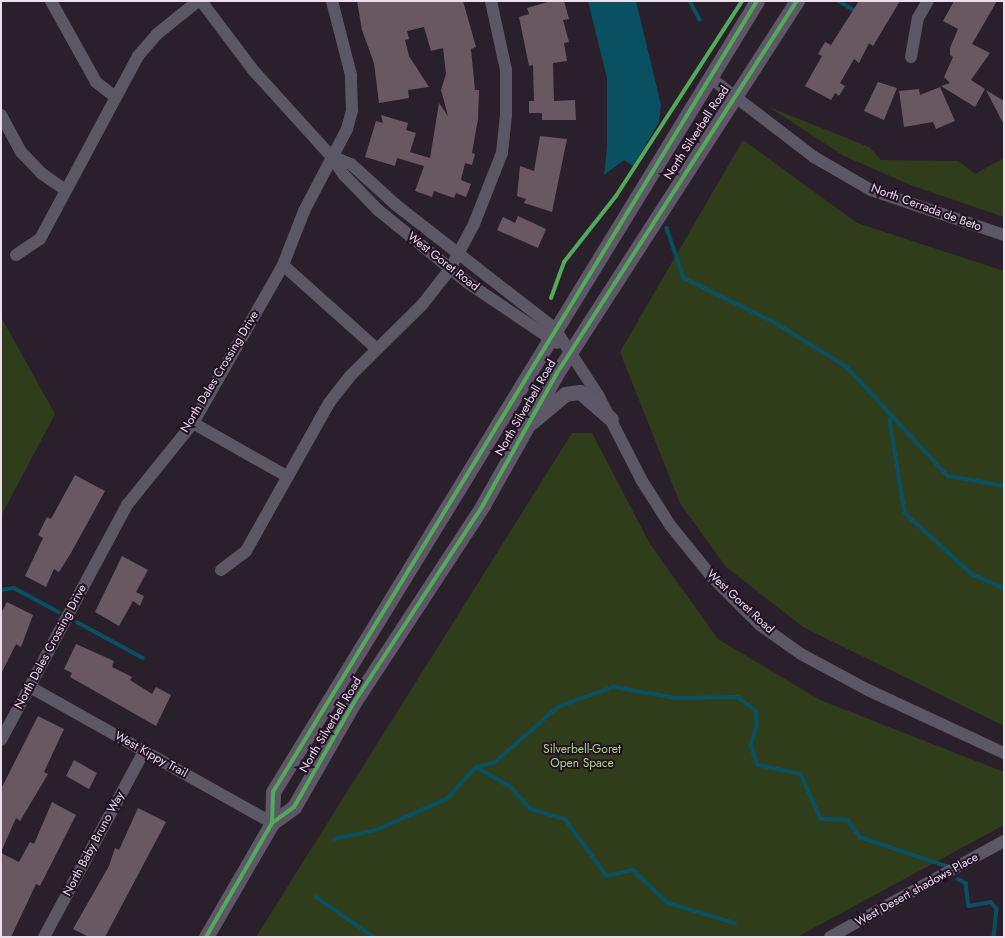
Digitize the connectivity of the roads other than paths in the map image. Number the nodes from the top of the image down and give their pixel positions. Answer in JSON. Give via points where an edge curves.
{"nodes":[{"id":1,"x":51,"y":1,"type":"edge"},
{"id":2,"x":200,"y":1,"type":"edge"},
{"id":3,"x":332,"y":1,"type":"edge"},
{"id":4,"x":491,"y":1,"type":"edge"},
{"id":5,"x":757,"y":1,"type":"edge"},
{"id":6,"x":797,"y":1,"type":"edge"},
{"id":7,"x":928,"y":1,"type":"edge"},
{"id":8,"x":911,"y":57,"type":"dead end"},
{"id":9,"x":712,"y":79,"type":"junction"},
{"id":10,"x":733,"y":96,"type":"junction"},
{"id":11,"x":115,"y":97,"type":"junction"},
{"id":12,"x":1,"y":115,"type":"edge"},
{"id":13,"x":331,"y":156,"type":"junction"},
{"id":14,"x":65,"y":190,"type":"junction"},
{"id":15,"x":1004,"y":235,"type":"edge"},
{"id":16,"x":458,"y":254,"type":"junction"},
{"id":17,"x":16,"y":255,"type":"dead end"},
{"id":18,"x":283,"y":265,"type":"junction"},
{"id":19,"x":450,"y":269,"type":"junction"},
{"id":20,"x":551,"y":334,"type":"junction"},
{"id":21,"x":376,"y":349,"type":"junction"},
{"id":22,"x":571,"y":350,"type":"junction"},
{"id":23,"x":611,"y":419,"type":"junction"},
{"id":24,"x":193,"y":423,"type":"junction"},
{"id":25,"x":523,"y":429,"type":"junction"},
{"id":26,"x":288,"y":477,"type":"junction"},
{"id":27,"x":221,"y":570,"type":"dead end"},
{"id":28,"x":30,"y":687,"type":"junction"},
{"id":29,"x":1,"y":740,"type":"edge"},
{"id":30,"x":144,"y":751,"type":"junction"},
{"id":31,"x":1004,"y":754,"type":"edge"},
{"id":32,"x":272,"y":823,"type":"junction"},
{"id":33,"x":1004,"y":841,"type":"edge"},
{"id":34,"x":44,"y":937,"type":"edge"},
{"id":35,"x":206,"y":937,"type":"edge"},
{"id":36,"x":830,"y":937,"type":"edge"}],
"edges":[{"from":1,"to":11,"type":"street","via":[[96,82]]},
{"from":2,"to":11,"type":"street","via":[[157,34],[138,56]]},
{"from":2,"to":13,"type":"street","name":"West Goret Road","via":[[252,70]]},
{"from":3,"to":13,"type":"street","name":"North Dales Crossing Drive","via":[[351,75],[352,110],[347,129]]},
{"from":4,"to":16,"type":"street","via":[[506,70],[506,114],[502,153],[492,184]]},
{"from":5,"to":9,"type":"main road","name":"North Silverbell Road"},
{"from":6,"to":10,"type":"main road","name":"North Silverbell Road"},
{"from":7,"to":8,"type":"street","via":[[918,18]]},
{"from":9,"to":10,"type":"street","name":"North Cerrada de Beto"},
{"from":9,"to":20,"type":"main road","name":"North Silverbell Road"},
{"from":10,"to":15,"type":"street","name":"North Cerrada de Beto","via":[[814,156],[871,190]]},
{"from":10,"to":22,"type":"main road","name":"North Silverbell Road"},
{"from":11,"to":14,"type":"street"},
{"from":12,"to":14,"type":"street","via":[[21,152],[41,173]]},
{"from":13,"to":16,"type":"street","name":"West Goret Road","via":[[351,164],[389,200]]},
{"from":13,"to":18,"type":"street","name":"North Dales Crossing Drive","via":[[304,211]]},
{"from":13,"to":19,"type":"street","name":"West Goret Road","via":[[344,175],[378,210]]},
{"from":14,"to":17,"type":"street","via":[[40,239]]},
{"from":16,"to":19,"type":"street"},
{"from":16,"to":20,"type":"street","name":"West Goret Road"},
{"from":18,"to":21,"type":"street"},
{"from":18,"to":24,"type":"street","name":"North Dales Crossing Drive"},
{"from":19,"to":20,"type":"street","name":"West Goret Road"},
{"from":19,"to":21,"type":"street","via":[[422,304]]},
{"from":20,"to":22,"type":"street","name":"West Goret Road"},
{"from":20,"to":32,"type":"main road","name":"North Silverbell Road","via":[[273,792]]},
{"from":21,"to":26,"type":"street","via":[[329,403]]},
{"from":22,"to":23,"type":"street","name":"West Goret Road"},
{"from":22,"to":25,"type":"main road","name":"North Silverbell Road"},
{"from":23,"to":25,"type":"main road","via":[[580,392],[565,394]]},
{"from":23,"to":31,"type":"street","name":"West Goret Road","via":[[642,481],[670,525],[712,577],[760,625],[801,654],[868,690]]},
{"from":24,"to":26,"type":"street"},
{"from":24,"to":28,"type":"street","name":"North Dales Crossing Drive","via":[[127,505]]},
{"from":25,"to":32,"type":"main road","name":"North Silverbell Road","via":[[483,505],[353,704],[294,807]]},
{"from":26,"to":27,"type":"street","via":[[246,551]]},
{"from":28,"to":29,"type":"street","name":"North Dales Crossing Drive"},
{"from":28,"to":30,"type":"street","name":"West Kippy Trail"},
{"from":30,"to":32,"type":"street","name":"West Kippy Trail"},
{"from":30,"to":34,"type":"street","name":"North Baby Bruno Way"},
{"from":32,"to":35,"type":"main road","name":"North Silverbell Road"},
{"from":33,"to":36,"type":"street","name":"West Desert shadows Place"}]}
